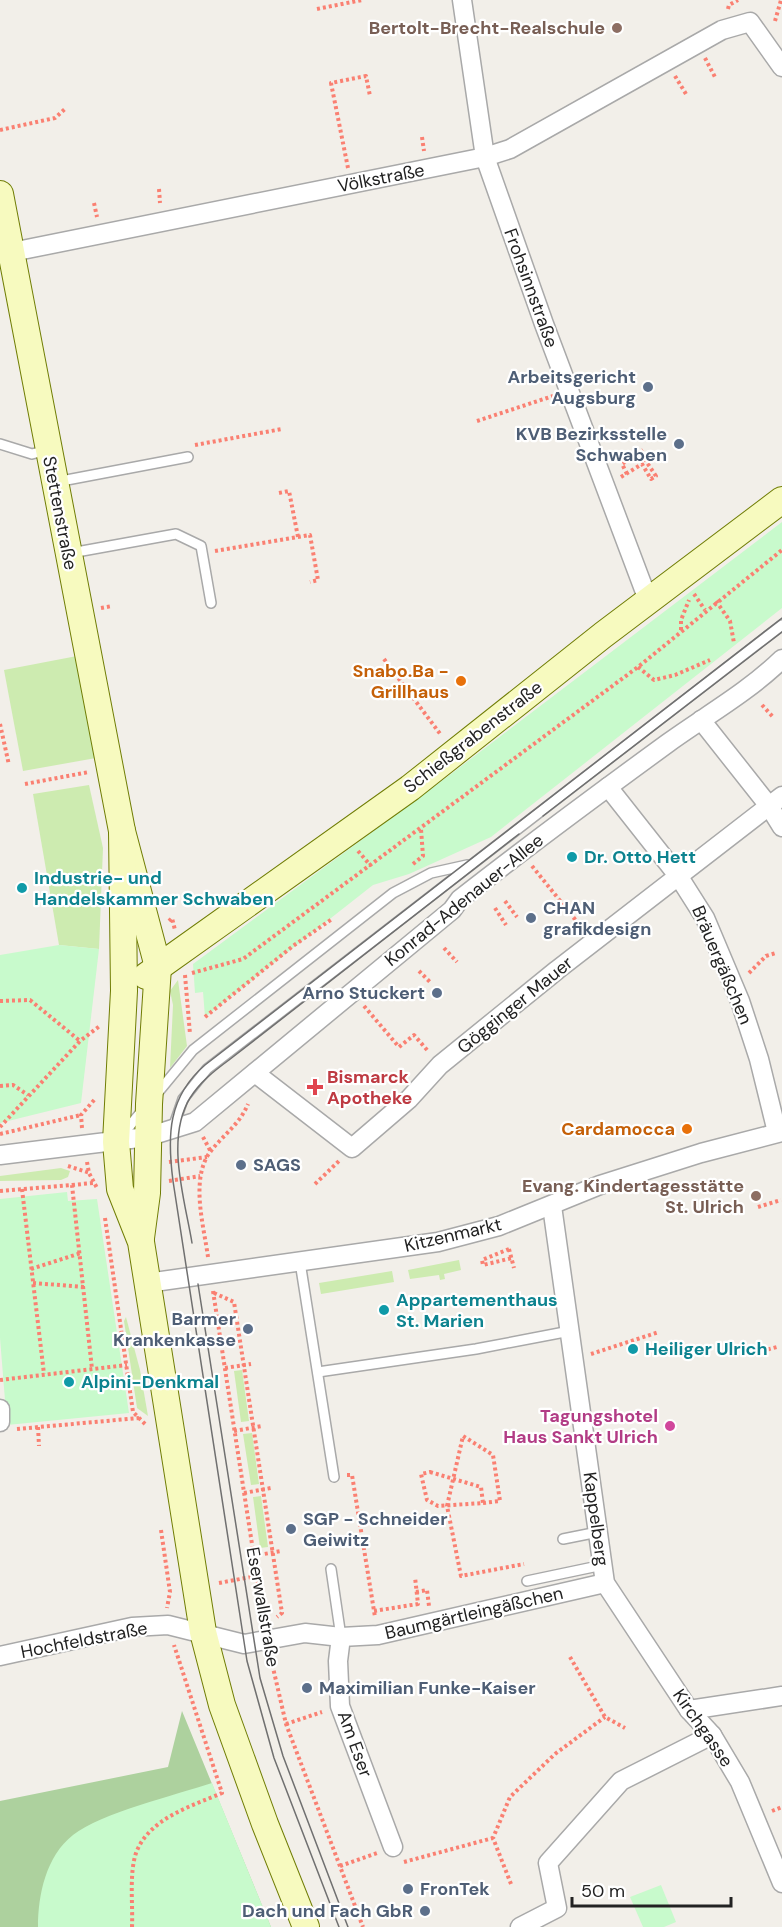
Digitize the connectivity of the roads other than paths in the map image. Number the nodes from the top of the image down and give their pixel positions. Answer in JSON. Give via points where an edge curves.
{"nodes":[{"id":1,"x":462,"y":0,"type":"edge"},
{"id":2,"x":782,"y":67,"type":"edge"},
{"id":3,"x":485,"y":158,"type":"junction"},
{"id":4,"x":0,"y":194,"type":"edge"},
{"id":5,"x":6,"y":253,"type":"edge"},
{"id":6,"x":0,"y":444,"type":"edge"},
{"id":7,"x":47,"y":450,"type":"junction"},
{"id":8,"x":188,"y":457,"type":"dead end"},
{"id":9,"x":54,"y":483,"type":"junction"},
{"id":10,"x":782,"y":500,"type":"edge"},
{"id":11,"x":68,"y":554,"type":"junction"},
{"id":12,"x":648,"y":600,"type":"junction"},
{"id":13,"x":211,"y":603,"type":"dead end"},
{"id":14,"x":782,"y":625,"type":"edge"},
{"id":15,"x":782,"y":659,"type":"edge"},
{"id":16,"x":701,"y":720,"type":"junction"},
{"id":17,"x":608,"y":787,"type":"junction"},
{"id":18,"x":776,"y":801,"type":"edge"},
{"id":19,"x":782,"y":827,"type":"edge"},
{"id":20,"x":122,"y":831,"type":"junction"},
{"id":21,"x":470,"y":865,"type":"junction"},
{"id":22,"x":679,"y":877,"type":"junction"},
{"id":23,"x":158,"y":967,"type":"junction"},
{"id":24,"x":123,"y":992,"type":"junction"},
{"id":25,"x":255,"y":1073,"type":"junction"},
{"id":26,"x":149,"y":1104,"type":"junction"},
{"id":27,"x":173,"y":1130,"type":"junction"},
{"id":28,"x":780,"y":1132,"type":"edge"},
{"id":29,"x":147,"y":1137,"type":"junction"},
{"id":30,"x":116,"y":1142,"type":"junction"},
{"id":31,"x":0,"y":1155,"type":"edge"},
{"id":32,"x":552,"y":1206,"type":"junction"},
{"id":33,"x":141,"y":1242,"type":"junction"},
{"id":34,"x":300,"y":1262,"type":"junction"},
{"id":35,"x":147,"y":1283,"type":"junction"},
{"id":36,"x":570,"y":1331,"type":"junction"},
{"id":37,"x":318,"y":1372,"type":"junction"},
{"id":38,"x":334,"y":1477,"type":"road end"},
{"id":39,"x":598,"y":1532,"type":"junction"},
{"id":40,"x":563,"y":1539,"type":"dead end"},
{"id":41,"x":331,"y":1569,"type":"dead end"},
{"id":42,"x":604,"y":1574,"type":"junction"},
{"id":43,"x":527,"y":1581,"type":"dead end"},
{"id":44,"x":203,"y":1632,"type":"junction"},
{"id":45,"x":266,"y":1635,"type":"joint"},
{"id":46,"x":341,"y":1637,"type":"junction"},
{"id":47,"x":0,"y":1656,"type":"edge"},
{"id":48,"x":782,"y":1696,"type":"edge"},
{"id":49,"x":689,"y":1710,"type":"junction"},
{"id":50,"x":712,"y":1735,"type":"junction"},
{"id":51,"x":393,"y":1847,"type":"dead end"},
{"id":52,"x":782,"y":1883,"type":"edge"},
{"id":53,"x":306,"y":1927,"type":"edge"},
{"id":54,"x":520,"y":1927,"type":"edge"}],
"edges":[{"from":1,"to":3,"type":"street","name":"Frohsinnstraße"},
{"from":2,"to":3,"type":"street","name":"Völkstraße","via":[[750,22],[722,30],[510,149]]},
{"from":3,"to":5,"type":"street","name":"Völkstraße"},
{"from":3,"to":12,"type":"street","name":"Frohsinnstraße"},
{"from":4,"to":5,"type":"main road","name":"Stettenstraße"},
{"from":5,"to":7,"type":"main road","name":"Stettenstraße"},
{"from":6,"to":7,"type":"lane","via":[[32,454]]},
{"from":7,"to":9,"type":"main road","name":"Stettenstraße"},
{"from":8,"to":9,"type":"lane"},
{"from":9,"to":11,"type":"main road","name":"Stettenstraße"},
{"from":10,"to":12,"type":"main road","name":"Schießgrabenstraße"},
{"from":11,"to":13,"type":"lane","via":[[176,534],[201,546]]},
{"from":11,"to":20,"type":"main road","name":"Stettenstraße"},
{"from":12,"to":23,"type":"main road","name":"Schießgrabenstraße","via":[[410,788]]},
{"from":14,"to":21,"type":"lane"},
{"from":15,"to":16,"type":"street","name":"Konrad-Adenauer-Allee","via":[[757,683]]},
{"from":16,"to":17,"type":"street","name":"Konrad-Adenauer-Allee"},
{"from":16,"to":18,"type":"street"},
{"from":17,"to":22,"type":"street","name":"Bräuergäßchen"},
{"from":17,"to":25,"type":"street","name":"Konrad-Adenauer-Allee","via":[[460,900]]},
{"from":18,"to":19,"type":"street"},
{"from":18,"to":22,"type":"street","name":"Gögginger Mauer"},
{"from":20,"to":23,"type":"main road","name":"Stettenstraße"},
{"from":20,"to":24,"type":"main road","name":"Stettenstraße"},
{"from":21,"to":26,"type":"lane","via":[[431,873],[393,893],[193,1050]]},
{"from":21,"to":27,"type":"lane","via":[[207,1069],[183,1099]]},
{"from":22,"to":25,"type":"street","name":"Gögginger Mauer","via":[[440,1065],[409,1099],[352,1148]]},
{"from":22,"to":28,"type":"street","name":"Bräuergäßchen","via":[[705,918],[735,988]]},
{"from":23,"to":24,"type":"main road","name":"Schießgrabenstraße"},
{"from":23,"to":26,"type":"main road","name":"Stettenstraße"},
{"from":24,"to":30,"type":"main road","name":"Stettenstraße"},
{"from":25,"to":27,"type":"street","name":"Konrad-Adenauer-Allee","via":[[201,1118]]},
{"from":26,"to":29,"type":"main road","name":"Stettenstraße"},
{"from":26,"to":30,"type":"lane"},
{"from":27,"to":29,"type":"street","name":"Konrad-Adenauer-Allee"},
{"from":28,"to":32,"type":"street","name":"Kitzenmarkt","via":[[600,1185]]},
{"from":29,"to":30,"type":"street","name":"Konrad-Adenauer-Allee"},
{"from":29,"to":33,"type":"main road","name":"Stettenstraße","via":[[147,1193]]},
{"from":30,"to":31,"type":"street","name":"Konrad-Adenauer-Allee"},
{"from":30,"to":33,"type":"main road","name":"Stettenstraße","via":[[120,1189]]},
{"from":32,"to":34,"type":"street","name":"Kitzenmarkt","via":[[499,1226],[438,1242]]},
{"from":32,"to":36,"type":"street","name":"Kappelberg"},
{"from":33,"to":35,"type":"main road"},
{"from":34,"to":35,"type":"street","name":"Kitzenmarkt"},
{"from":34,"to":37,"type":"lane"},
{"from":35,"to":44,"type":"main road"},
{"from":36,"to":37,"type":"lane"},
{"from":36,"to":39,"type":"street","name":"Kappelberg"},
{"from":37,"to":38,"type":"lane"},
{"from":39,"to":40,"type":"lane"},
{"from":39,"to":42,"type":"street","name":"Kappelberg"},
{"from":41,"to":46,"type":"lane"},
{"from":42,"to":43,"type":"lane"},
{"from":42,"to":46,"type":"street","name":"Baumgärtleingäßchen","via":[[378,1635]]},
{"from":42,"to":49,"type":"street","name":"Kirchgasse"},
{"from":44,"to":45,"type":"street","name":"Hochfeldstraße","via":[[244,1644]]},
{"from":44,"to":47,"type":"street","name":"Hochfeldstraße","via":[[168,1625],[132,1628]]},
{"from":44,"to":53,"type":"main road","via":[[222,1705]]},
{"from":45,"to":46,"type":"street","name":"Baumgärtleingäßchen","via":[[305,1633]]},
{"from":46,"to":51,"type":"street","name":"Am Eser","via":[[340,1706]]},
{"from":48,"to":49,"type":"street"},
{"from":49,"to":50,"type":"street","name":"Kirchgasse"},
{"from":50,"to":52,"type":"street","name":"Kirchgasse","via":[[740,1782]]},
{"from":50,"to":54,"type":"street","via":[[621,1781],[548,1863],[557,1908]]}]}
